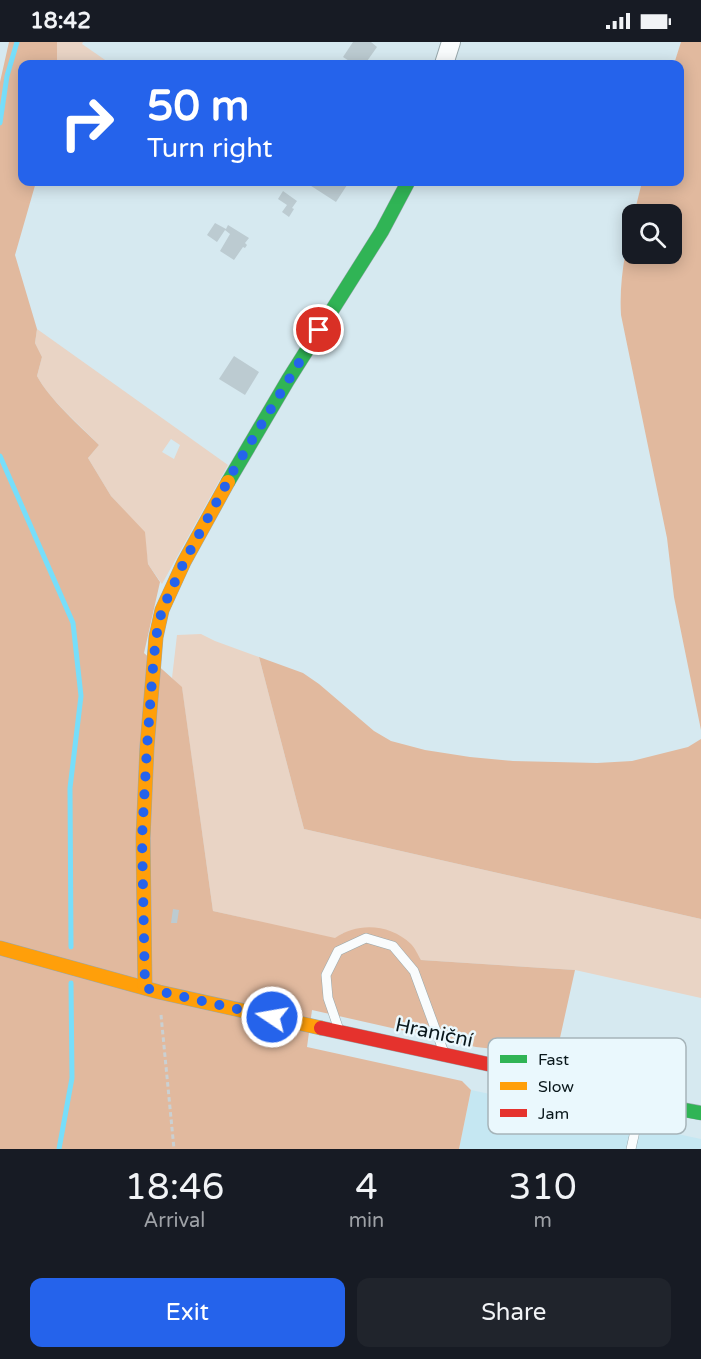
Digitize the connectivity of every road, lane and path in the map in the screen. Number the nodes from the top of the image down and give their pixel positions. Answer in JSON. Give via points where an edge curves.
{"nodes":[{"id":1,"x":451,"y":42,"type":"edge"},
{"id":2,"x":445,"y":60,"type":"edge"},
{"id":3,"x":406,"y":186,"type":"edge"},
{"id":4,"x":0,"y":948,"type":"edge"},
{"id":5,"x":145,"y":988,"type":"junction"},
{"id":6,"x":159,"y":992,"type":"junction"},
{"id":7,"x":340,"y":1032,"type":"junction"},
{"id":8,"x":445,"y":1055,"type":"junction"},
{"id":9,"x":488,"y":1064,"type":"edge"},
{"id":10,"x":686,"y":1110,"type":"edge"},
{"id":11,"x":701,"y":1113,"type":"edge"},
{"id":12,"x":635,"y":1134,"type":"edge"},
{"id":13,"x":174,"y":1149,"type":"edge"},
{"id":14,"x":631,"y":1149,"type":"edge"}],
"edges":[{"from":1,"to":2,"type":"street"},
{"from":3,"to":5,"type":"street","via":[[235,468],[162,610],[153,667],[142,838]]},
{"from":4,"to":5,"type":"street","name":"Hraniční"},
{"from":5,"to":6,"type":"street","name":"Hraniční"},
{"from":6,"to":7,"type":"street","name":"Hraniční"},
{"from":6,"to":13,"type":"path"},
{"from":7,"to":8,"type":"street","name":"Hraniční"},
{"from":7,"to":8,"type":"lane","via":[[328,998],[326,975],[338,951],[366,938],[393,946],[414,971]]},
{"from":8,"to":9,"type":"street","name":"Hraniční"},
{"from":10,"to":11,"type":"street","name":"Hraniční"},
{"from":12,"to":14,"type":"lane"}]}
